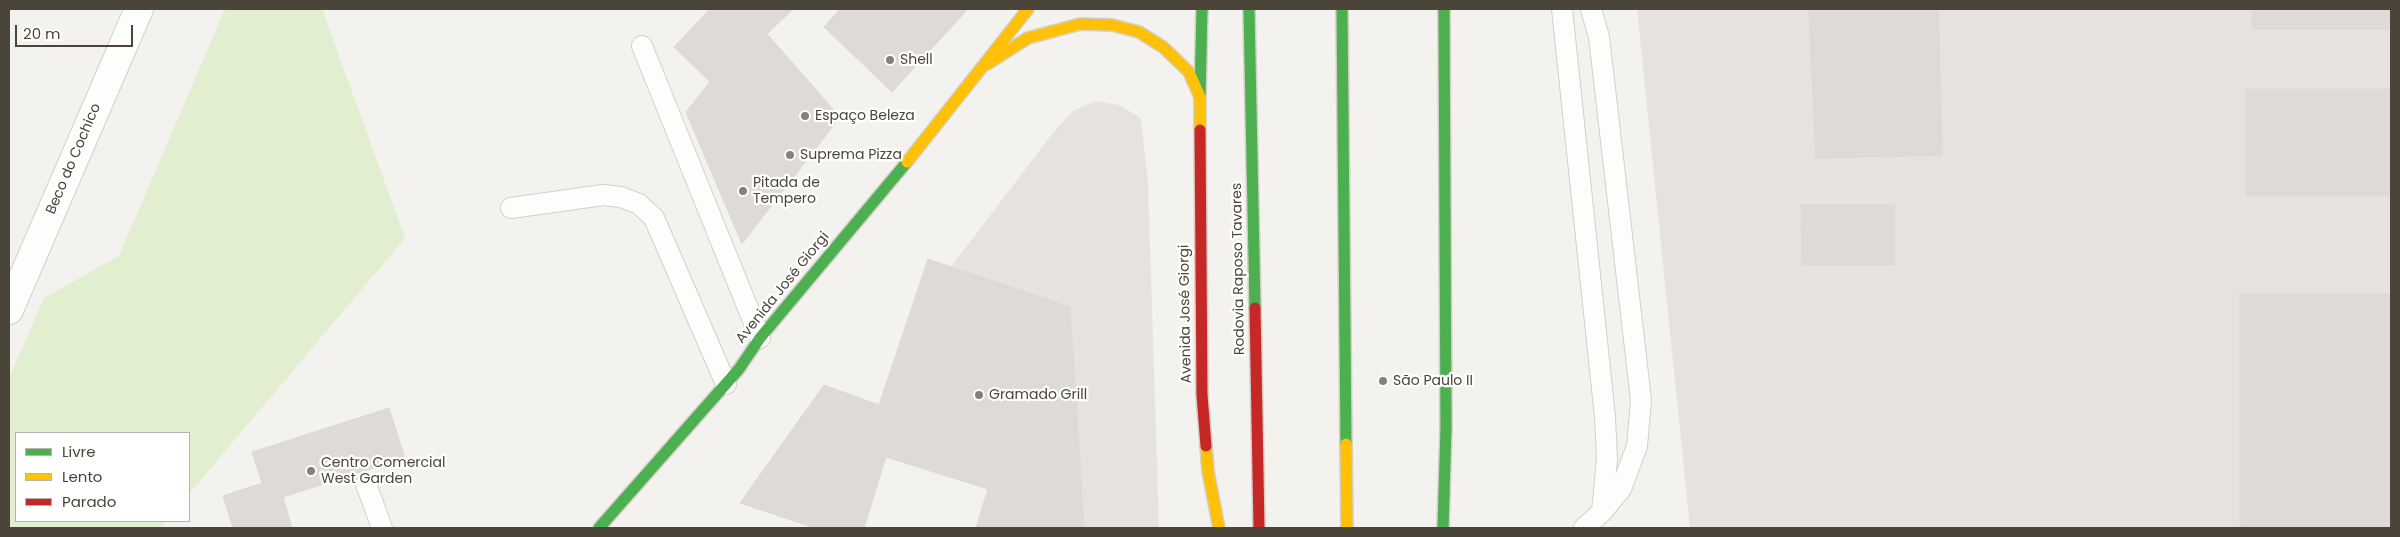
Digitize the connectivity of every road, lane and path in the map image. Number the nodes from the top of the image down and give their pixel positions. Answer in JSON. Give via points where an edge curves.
{"nodes":[{"id":1,"x":139,"y":9,"type":"edge"},
{"id":2,"x":1028,"y":9,"type":"edge"},
{"id":3,"x":1202,"y":9,"type":"edge"},
{"id":4,"x":1249,"y":9,"type":"edge"},
{"id":5,"x":1342,"y":9,"type":"edge"},
{"id":6,"x":1444,"y":9,"type":"edge"},
{"id":7,"x":1562,"y":9,"type":"edge"},
{"id":8,"x":1591,"y":9,"type":"edge"},
{"id":9,"x":642,"y":46,"type":"dead end"},
{"id":10,"x":987,"y":64,"type":"junction"},
{"id":11,"x":1200,"y":97,"type":"junction"},
{"id":12,"x":511,"y":208,"type":"dead end"},
{"id":13,"x":9,"y":310,"type":"edge"},
{"id":14,"x":760,"y":338,"type":"junction"},
{"id":15,"x":726,"y":384,"type":"junction"},
{"id":16,"x":366,"y":484,"type":"dead end"},
{"id":17,"x":1602,"y":512,"type":"junction"},
{"id":18,"x":1448,"y":523,"type":"edge"},
{"id":19,"x":382,"y":528,"type":"edge"},
{"id":20,"x":599,"y":528,"type":"edge"},
{"id":21,"x":1219,"y":528,"type":"edge"},
{"id":22,"x":1259,"y":528,"type":"edge"},
{"id":23,"x":1347,"y":528,"type":"edge"},
{"id":24,"x":1584,"y":528,"type":"edge"}],
"edges":[{"from":1,"to":13,"type":"street","name":"Beco do Cochico"},
{"from":2,"to":10,"type":"main road","name":"Avenida José Giorgi"},
{"from":3,"to":11,"type":"main road","name":"Avenida José Giorgi"},
{"from":4,"to":22,"type":"main road","name":"Rodovia Raposo Tavares"},
{"from":5,"to":23,"type":"main road"},
{"from":6,"to":18,"type":"main road"},
{"from":7,"to":17,"type":"lane","via":[[1605,417],[1607,459]]},
{"from":8,"to":17,"type":"lane","via":[[1599,37],[1641,400],[1637,446],[1621,489]]},
{"from":9,"to":14,"type":"lane"},
{"from":10,"to":11,"type":"main road","name":"Avenida José Giorgi","via":[[1028,38],[1080,24],[1112,25],[1139,32],[1163,47],[1189,72]]},
{"from":10,"to":14,"type":"main road","name":"Avenida José Giorgi"},
{"from":11,"to":21,"type":"main road","name":"Avenida José Giorgi","via":[[1202,396],[1208,471]]},
{"from":12,"to":15,"type":"lane","via":[[603,195],[639,204],[654,218]]},
{"from":14,"to":15,"type":"main road","name":"Avenida José Giorgi"},
{"from":15,"to":20,"type":"main road","name":"Avenida José Giorgi"},
{"from":16,"to":19,"type":"lane"},
{"from":17,"to":24,"type":"lane"}]}
